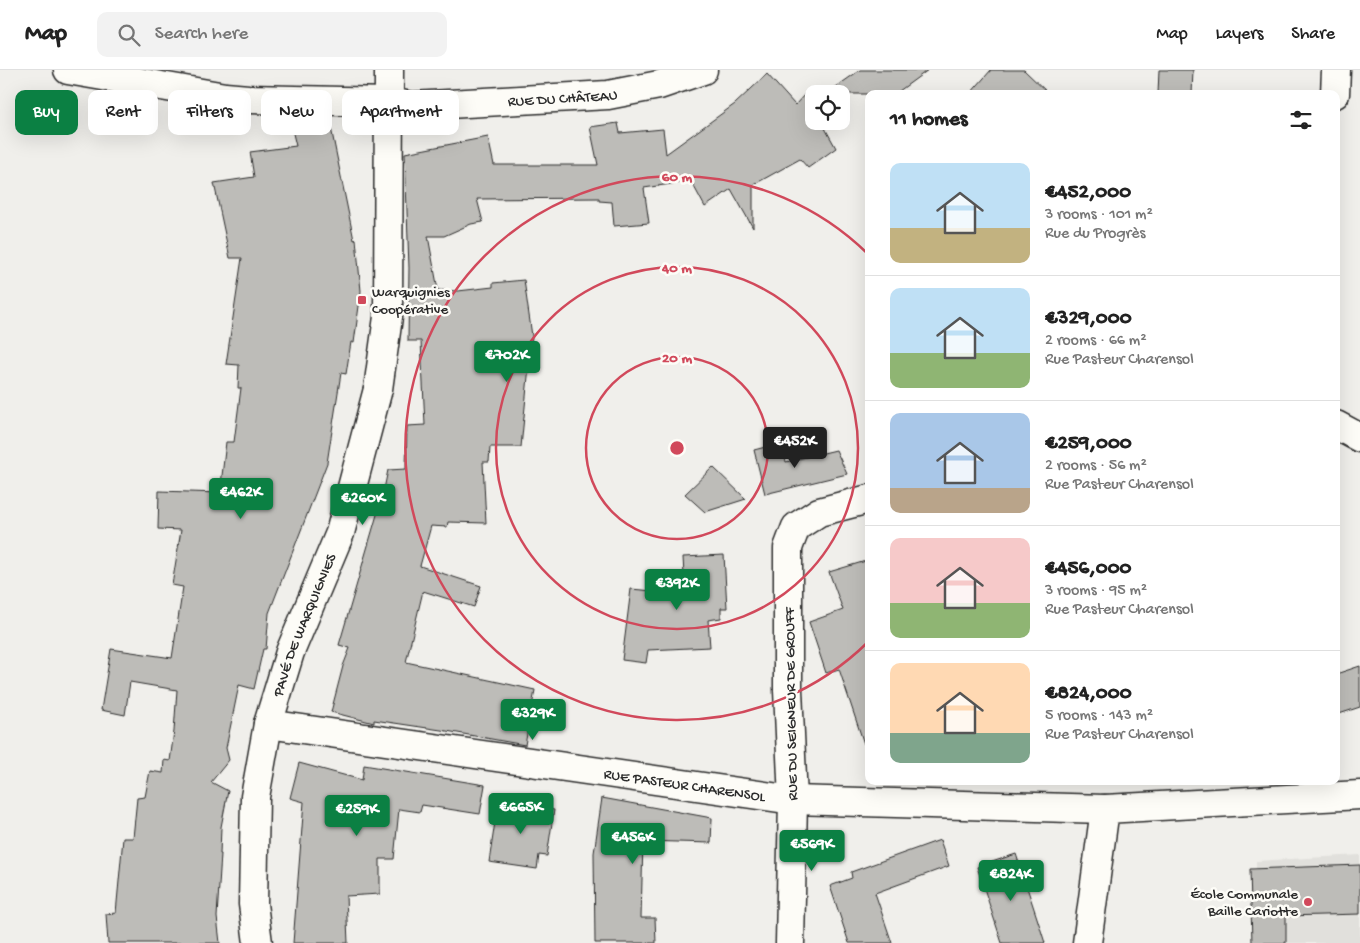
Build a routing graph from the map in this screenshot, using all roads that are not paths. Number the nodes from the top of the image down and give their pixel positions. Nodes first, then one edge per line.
1 (68, 70) edge
2 (389, 70) edge
3 (703, 70) edge
4 (1336, 70) edge
5 (389, 90) edge
6 (1335, 90) edge
7 (342, 101) edge
8 (459, 103) edge
9 (389, 135) edge
10 (1340, 427) edge
11 (1360, 438) edge
12 (865, 500) edge
13 (268, 724) junction
14 (1360, 795) edge
15 (792, 800) junction
16 (1105, 809) junction
17 (258, 943) edge
18 (790, 943) edge
19 (1088, 943) edge

1 - 7 street, RUE DU CHÂTEAU
2 - 5 street, PAVÉ DE WARQUIGNIES
3 - 8 street, RUE DU CHÂTEAU
4 - 6 street
9 - 13 street, PAVÉ DE WARQUIGNIES
10 - 11 street
12 - 15 street, RUE DU SEIGNEUR DE GROUFF
13 - 15 street, RUE PASTEUR CHARENSOL
13 - 17 street, PAVÉ DE WARQUIGNIES
14 - 16 street, RUE PASTEUR CHARENSOL
15 - 16 street, RUE PASTEUR CHARENSOL
15 - 18 street, RUE DU SEIGNEUR DE GROUFF
16 - 19 street

